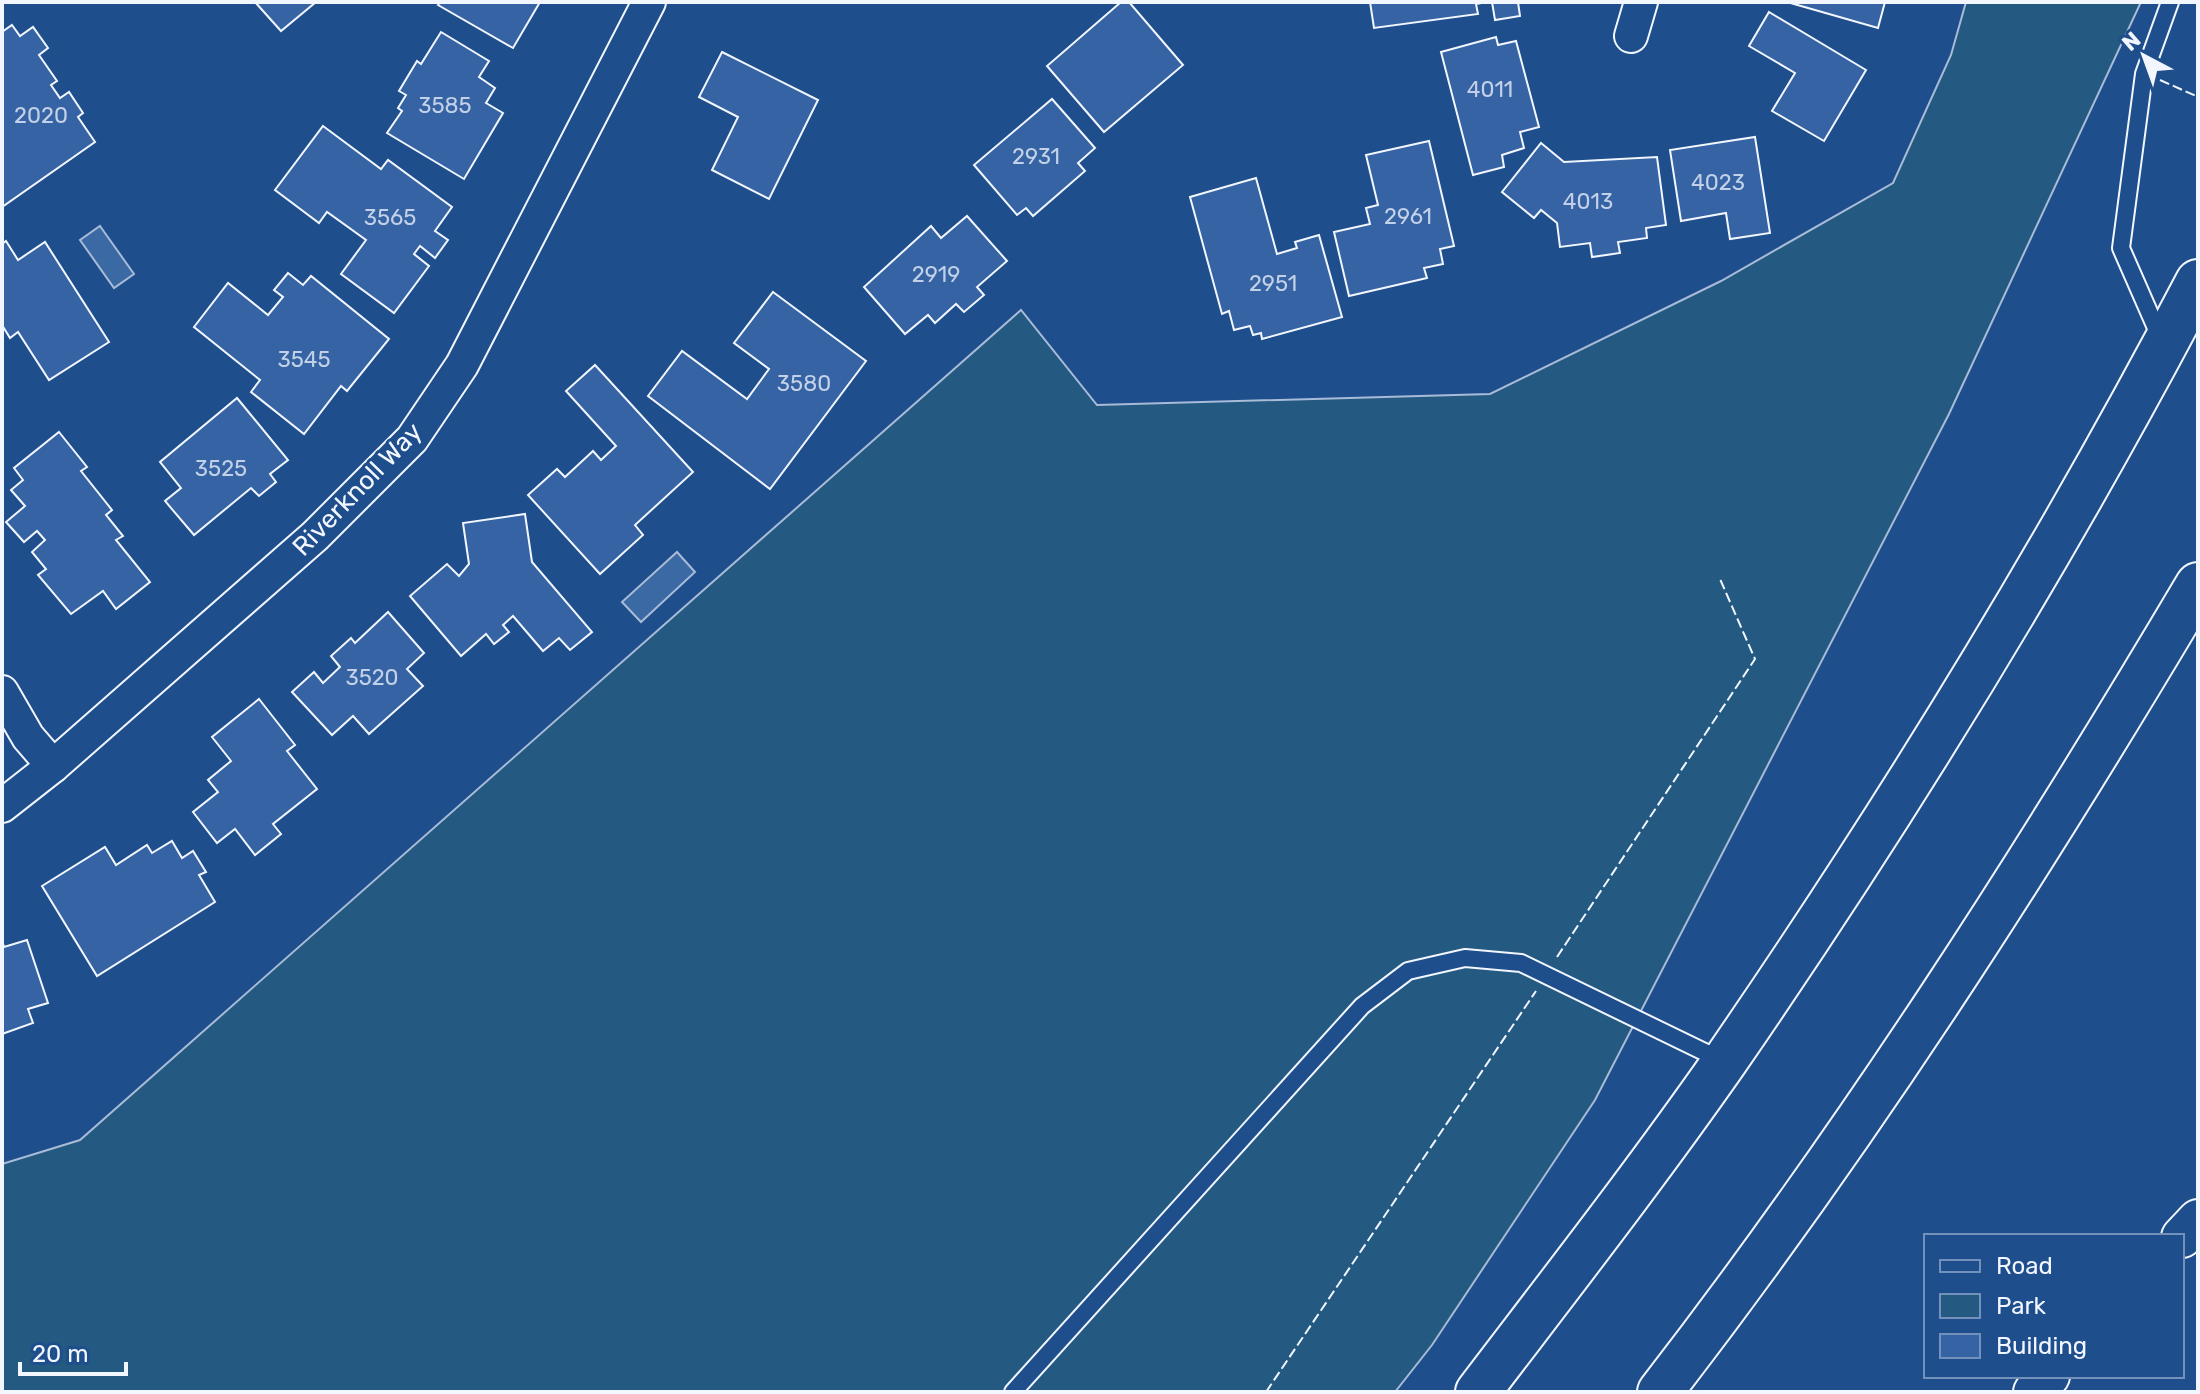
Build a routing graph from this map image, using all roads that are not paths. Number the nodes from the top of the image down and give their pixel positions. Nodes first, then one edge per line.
1 (649, 2) edge
2 (1641, 2) edge
3 (2170, 2) edge
4 (1631, 36) dead end
5 (2198, 282) edge
6 (2164, 346) junction
7 (2198, 585) edge
8 (2, 692) edge
9 (53, 766) junction
10 (2, 806) edge
11 (1724, 1062) junction
12 (2198, 1220) edge
13 (2184, 1235) edge
14 (1013, 1392) edge
15 (1478, 1392) edge
16 (1660, 1392) edge

1 - 9 street, Riverknoll Way
2 - 4 street
3 - 6 lane
5 - 6 highway
6 - 11 highway
7 - 16 highway
8 - 9 street
9 - 10 street, Riverknoll Way
11 - 14 lane
11 - 15 highway
12 - 13 street

